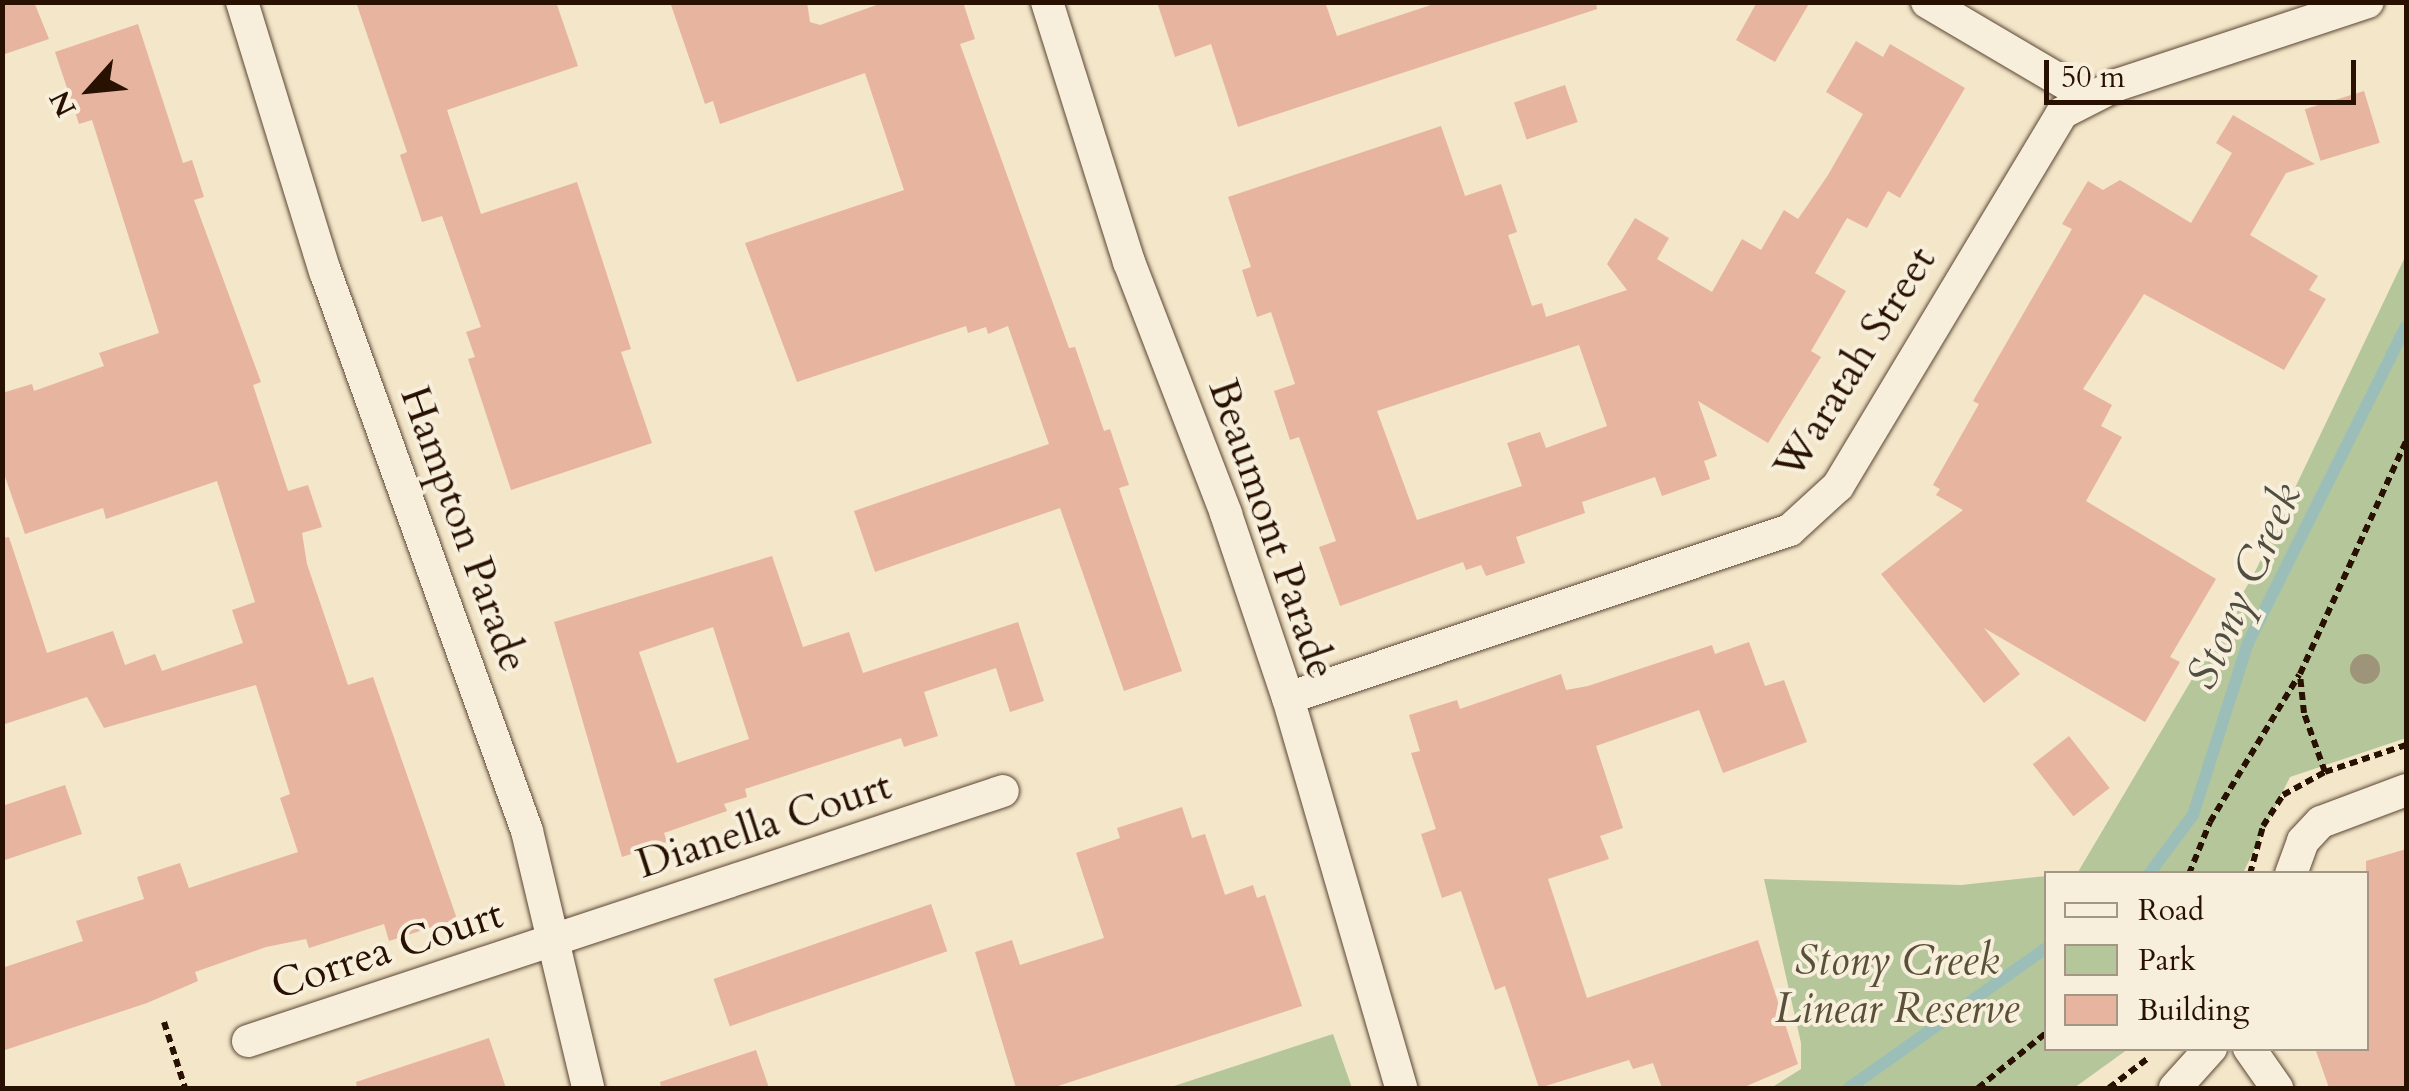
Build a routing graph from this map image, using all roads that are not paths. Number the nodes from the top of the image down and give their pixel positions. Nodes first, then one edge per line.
1 (242, 2) edge
2 (1047, 2) edge
3 (1927, 2) edge
4 (2368, 2) edge
5 (2088, 97) junction
6 (1288, 698) junction
7 (2406, 790) edge
8 (1003, 791) dead end
9 (2292, 871) edge
10 (553, 940) junction
11 (248, 1040) dead end
12 (2208, 1051) edge
13 (2251, 1051) edge
14 (588, 1088) edge
15 (1401, 1088) edge
16 (2176, 1088) edge
17 (2278, 1088) edge

1 - 10 street, Hampton Parade
2 - 6 street, Beaumont Parade
3 - 5 street
4 - 5 street, Waratah Street
5 - 6 street, Waratah Street
6 - 15 street, Beaumont Parade
7 - 9 street
8 - 10 street, Dianella Court
10 - 11 street, Correa Court
10 - 14 street, Hampton Parade
12 - 16 street
13 - 17 street

